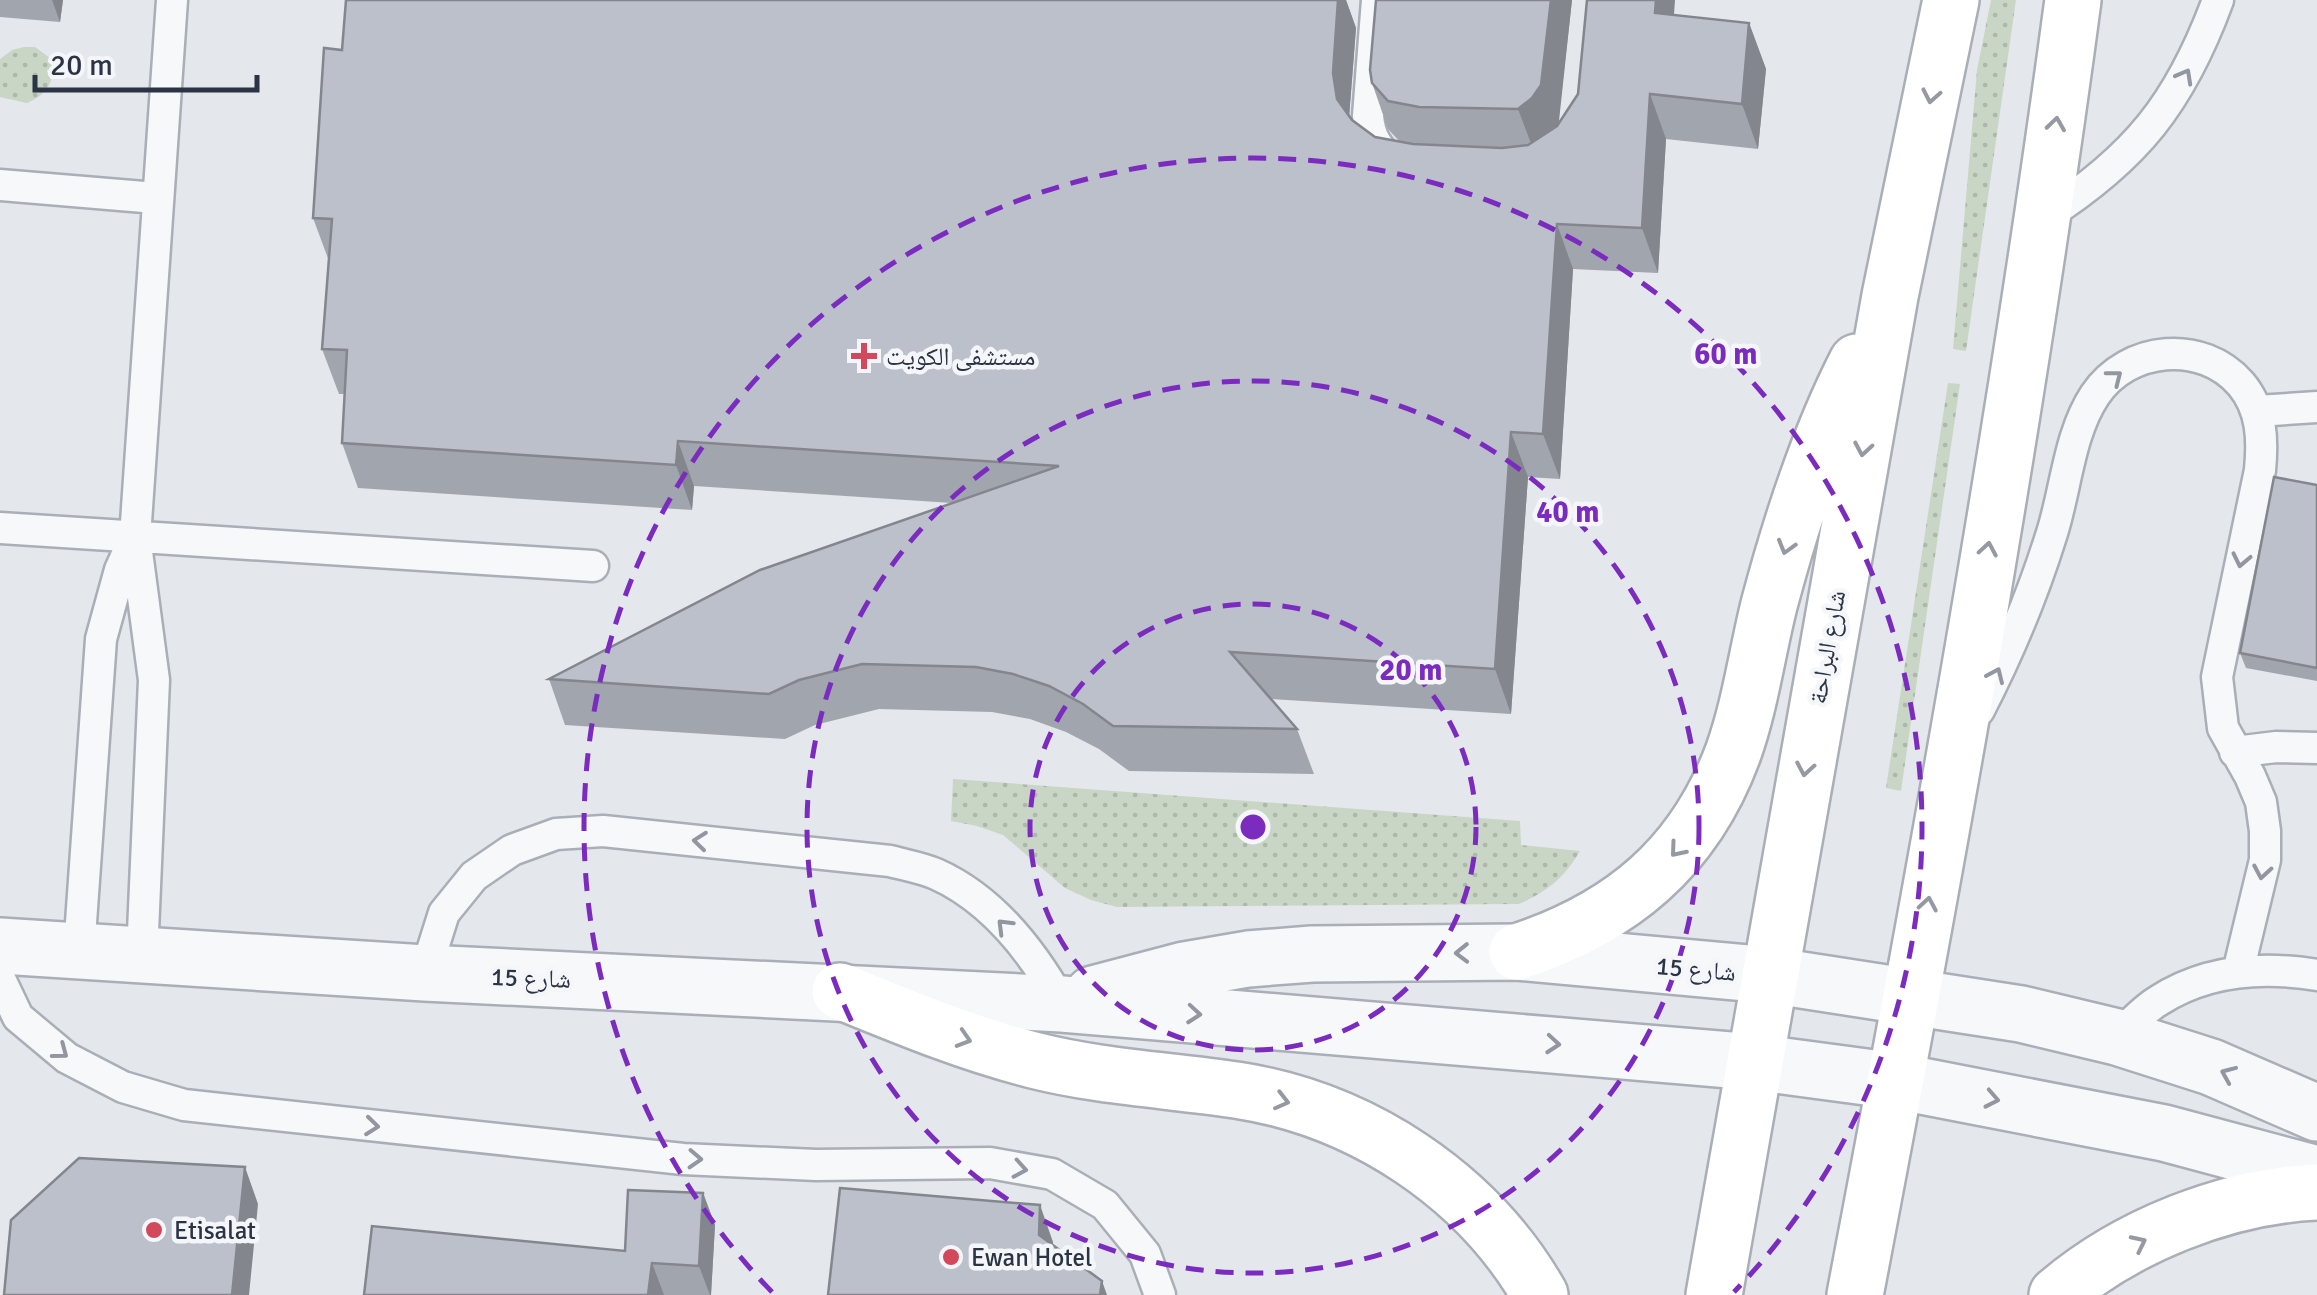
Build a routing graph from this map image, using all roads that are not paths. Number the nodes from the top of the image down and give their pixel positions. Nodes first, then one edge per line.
1 (172, 0) edge
2 (1377, 0) edge
3 (1950, 0) edge
4 (2073, 0) edge
5 (2218, 0) edge
6 (1414, 168) edge
7 (0, 185) edge
8 (156, 198) junction
9 (2044, 217) junction
10 (1890, 296) junction
11 (2317, 407) edge
12 (2257, 411) junction
13 (0, 528) edge
14 (135, 537) junction
15 (592, 566) dead end
16 (2317, 748) edge
17 (2234, 752) junction
18 (1953, 762) junction
19 (0, 946) edge
20 (79, 951) junction
21 (1518, 952) junction
22 (142, 955) junction
23 (2238, 972) junction
24 (425, 973) junction
25 (1769, 976) junction
26 (2317, 976) edge
27 (0, 979) edge
28 (840, 991) junction
29 (1911, 1000) junction
30 (1062, 1004) junction
31 (2116, 1037) junction
32 (1754, 1062) junction
33 (1896, 1081) junction
34 (2317, 1113) edge
35 (2317, 1174) edge
36 (2317, 1192) edge
37 (1160, 1295) edge
38 (1540, 1295) edge
39 (1714, 1295) edge
40 (1855, 1295) edge
41 (2057, 1295) edge

1 - 8 lane
2 - 6 lane
3 -> 10 street, شارع البراحة
9 -> 4 street
9 -> 5 lane
7 - 8 lane
8 - 14 lane
18 -> 9 street
10 -> 21 street
10 -> 25 street, شارع البراحة
11 - 12 lane
12 -> 17 lane
18 -> 12 lane
13 - 14 lane
14 - 15 lane
14 - 20 lane
14 - 22 lane
16 - 17 lane
17 -> 23 lane
29 -> 18 street
19 - 20 street, شارع 15
20 - 22 street, شارع 15
21 - 25 street, شارع 15
21 -> 30 street, شارع 15
22 - 24 street, شارع 15
23 - 26 lane
23 - 31 lane
24 - 28 street, شارع 15
30 -> 24 lane
25 - 29 street, شارع 15
25 - 32 street, شارع البراحة
27 -> 37 lane
28 - 30 street, شارع 15
28 -> 38 street
29 - 31 street, شارع 15
29 - 33 street
30 -> 32 street, شارع 15
34 -> 31 street, شارع 15
32 - 33 street, شارع 15
32 - 39 street, شارع البراحة
33 -> 35 street, شارع 15
33 - 40 street
41 -> 36 street

